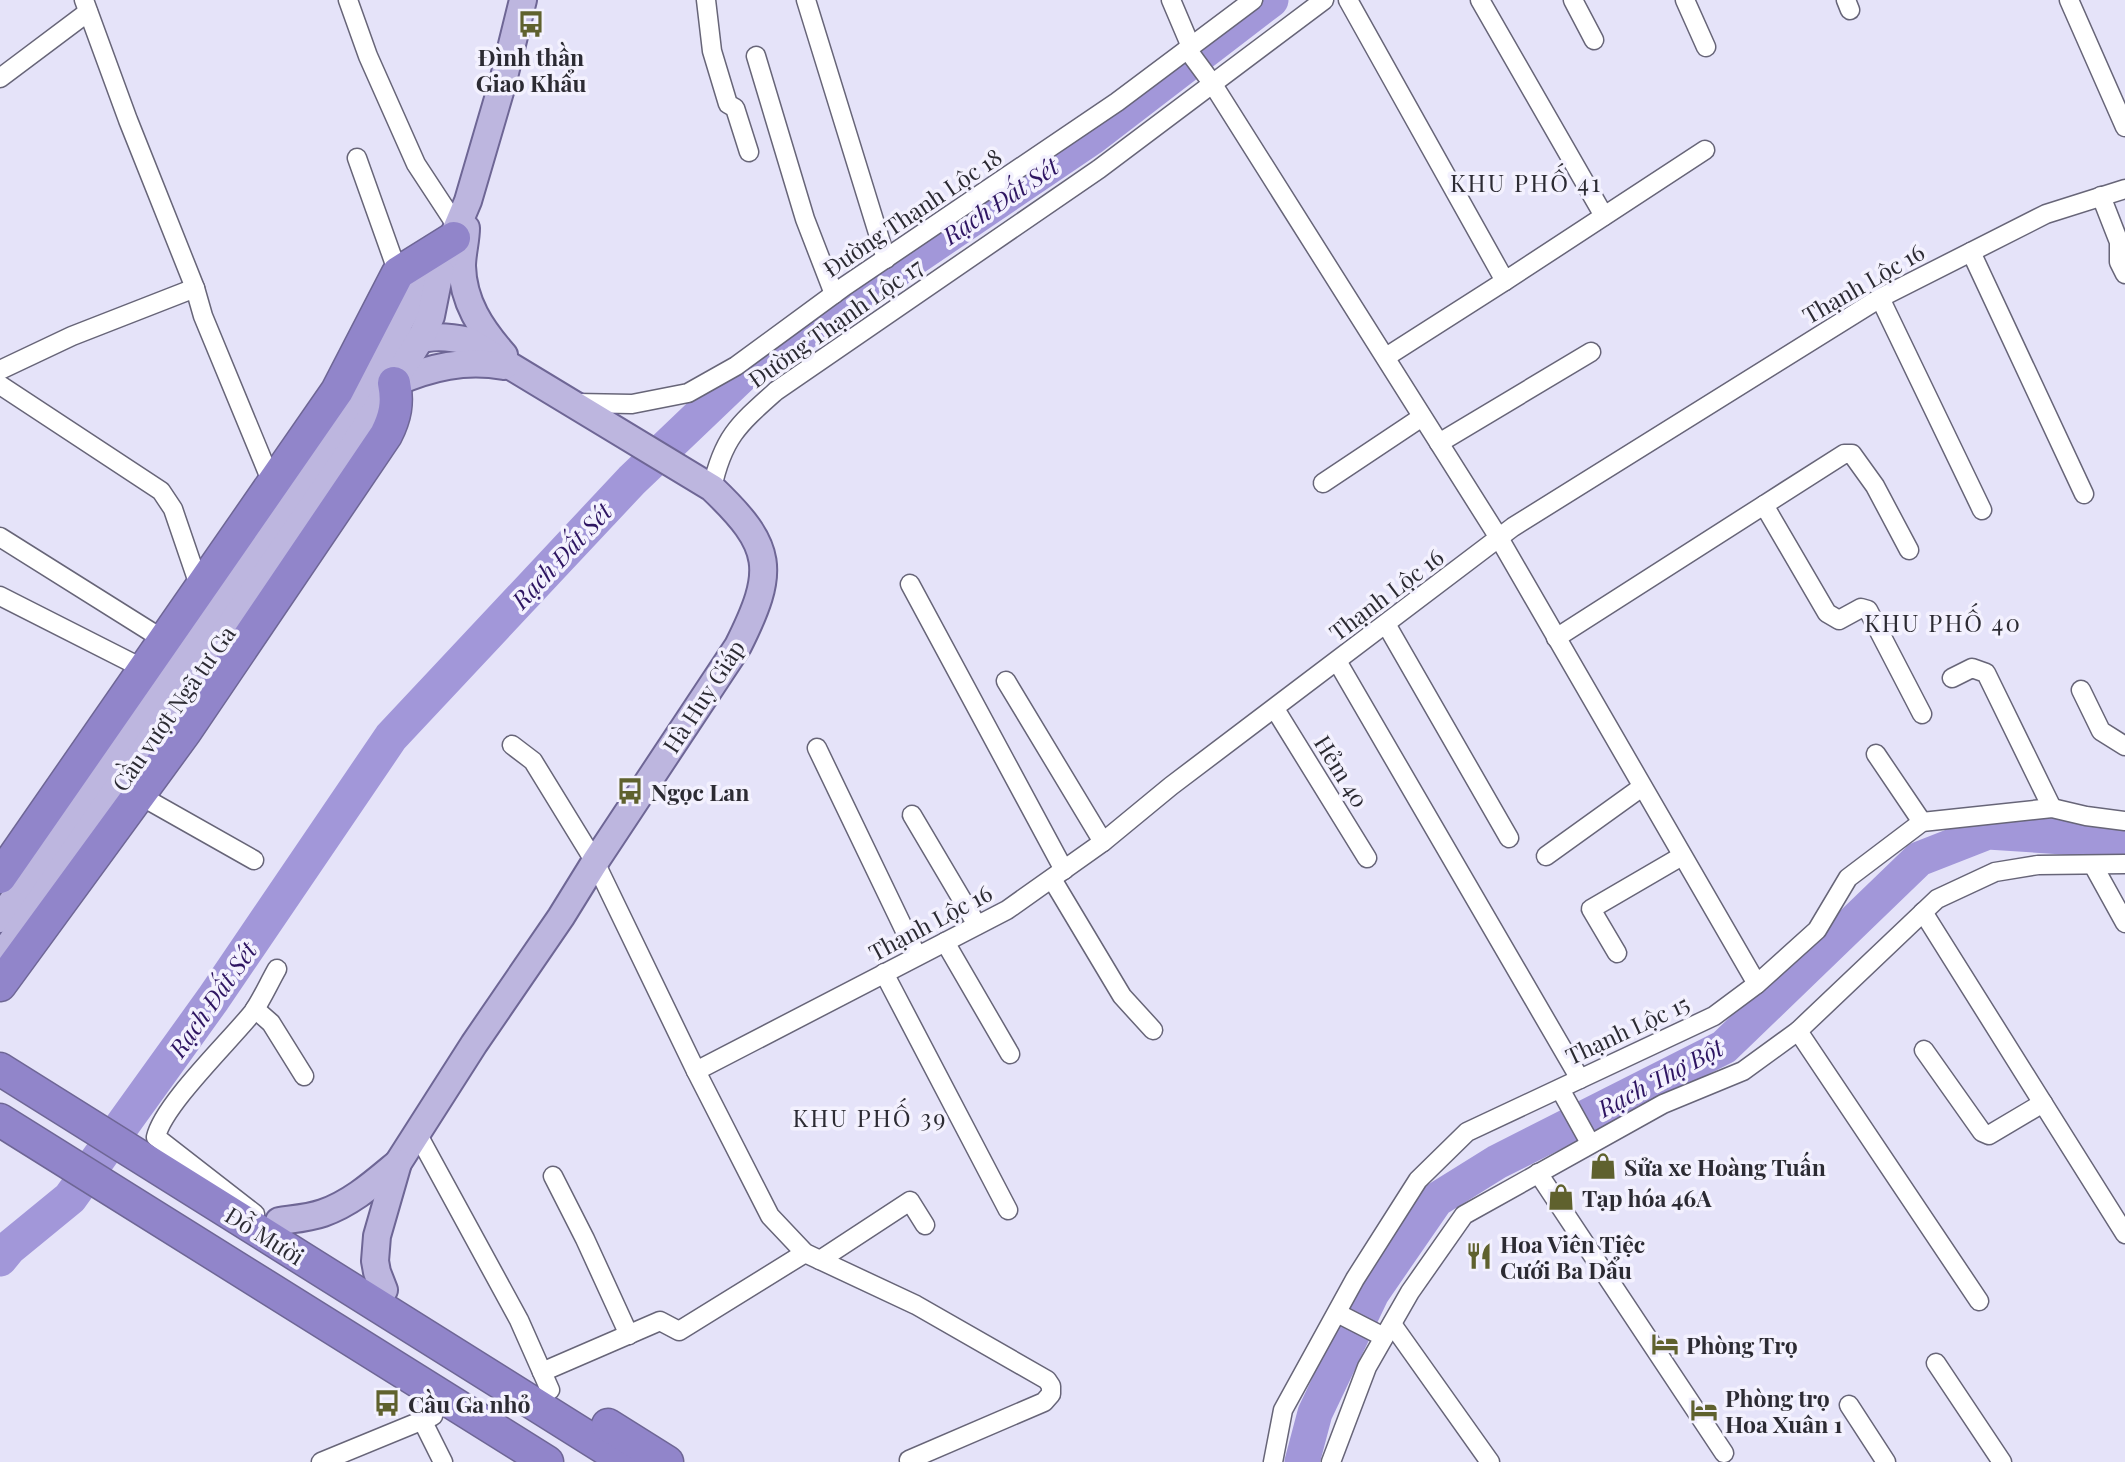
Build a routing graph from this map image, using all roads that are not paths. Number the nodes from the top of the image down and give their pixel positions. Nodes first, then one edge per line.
1 (348, 0) edge
2 (523, 0) edge
3 (706, 0) edge
4 (806, 0) edge
5 (1171, 0) edge
6 (1253, 0) edge
7 (1324, 0) edge
8 (1348, 0) edge
9 (1480, 0) edge
10 (1573, 0) edge
11 (1685, 0) edge
12 (2069, 0) edge
13 (86, 6) edge
14 (1594, 40) dead end
15 (1706, 47) dead end
16 (1189, 49) junction
17 (756, 56) dead end
18 (0, 78) edge
19 (1210, 80) junction
20 (2125, 127) edge
21 (1705, 150) dead end
22 (749, 152) dead end
23 (357, 158) dead end
24 (2125, 189) edge
25 (2101, 197) junction
26 (468, 201) junction
27 (1604, 216) junction
28 (451, 244) junction
29 (1971, 252) junction
30 (886, 259) junction
31 (398, 273) junction
32 (2125, 274) edge
33 (1505, 281) junction
34 (195, 288) junction
35 (834, 294) junction
36 (1880, 299) junction
37 (421, 338) junction
38 (1591, 352) dead end
39 (1386, 357) junction
40 (514, 367) junction
41 (388, 369) junction
42 (0, 370) edge
43 (0, 385) edge
44 (574, 403) junction
45 (1422, 417) junction
46 (1439, 443) junction
47 (336, 451) junction
48 (272, 482) junction
49 (1323, 483) dead end
50 (712, 488) junction
51 (2084, 494) dead end
52 (1764, 505) junction
53 (1982, 510) dead end
54 (0, 537) edge
55 (1499, 538) junction
56 (1909, 550) dead end
57 (910, 584) dead end
58 (200, 588) junction
59 (0, 596) edge
60 (1386, 624) junction
61 (1556, 638) junction
62 (164, 640) junction
63 (1337, 661) junction
64 (144, 669) junction
65 (1952, 678) dead end
66 (1006, 681) dead end
67 (2081, 690) dead end
68 (1275, 709) junction
69 (1922, 714) dead end
70 (512, 745) dead end
71 (2125, 746) edge
72 (817, 748) dead end
73 (1876, 754) dead end
74 (1642, 787) junction
75 (139, 795) junction
76 (2052, 808) junction
77 (912, 815) dead end
78 (2125, 821) edge
79 (1922, 822) junction
80 (1509, 838) dead end
81 (1103, 842) junction
82 (1546, 856) dead end
83 (1682, 856) junction
84 (1367, 858) dead end
85 (254, 860) dead end
86 (595, 862) junction
87 (2125, 864) edge
88 (2093, 865) junction
89 (1058, 875) junction
90 (0, 877) edge
91 (1923, 912) junction
92 (0, 919) edge
93 (2125, 923) edge
94 (977, 925) junction
95 (945, 942) junction
96 (1617, 953) dead end
97 (917, 956) junction
98 (0, 958) edge
99 (277, 969) dead end
100 (884, 973) junction
101 (1757, 984) junction
102 (0, 985) edge
103 (255, 1009) junction
104 (1153, 1030) dead end
105 (1798, 1031) junction
106 (1924, 1050) dead end
107 (1010, 1054) dead end
108 (0, 1069) edge
109 (696, 1071) junction
110 (304, 1076) dead end
111 (1580, 1079) junction
112 (1560, 1088) junction
113 (2043, 1103) junction
114 (0, 1120) edge
115 (417, 1133) junction
116 (29, 1139) junction
117 (1590, 1143) junction
118 (398, 1163) junction
119 (1538, 1173) junction
120 (553, 1176) dead end
121 (209, 1201) junction
122 (1008, 1210) dead end
123 (267, 1218) junction
124 (925, 1226) dead end
125 (2125, 1234) edge
126 (812, 1256) junction
127 (384, 1290) junction
128 (1979, 1301) dead end
129 (1337, 1312) junction
130 (1388, 1331) junction
131 (424, 1335) junction
132 (629, 1335) junction
133 (475, 1346) junction
134 (1936, 1363) dead end
135 (546, 1381) junction
136 (1849, 1405) dead end
137 (427, 1418) junction
138 (1724, 1453) dead end
139 (909, 1461) edge
140 (321, 1462) edge
141 (443, 1462) edge
142 (509, 1462) edge
143 (547, 1462) edge
144 (627, 1462) edge
145 (667, 1462) edge
146 (1273, 1462) edge
147 (1331, 1462) edge
148 (1490, 1462) edge
149 (1886, 1462) edge
150 (2002, 1462) edge

1 - 28 street
2 - 26 main road, Hà Huy Giáp
3 - 22 street
4 - 30 street
5 - 16 street
6 - 16 street, Đường Thạnh Lộc 18
7 - 19 street, Đường Thạnh Lộc 17
8 - 33 street
9 - 27 street
10 - 14 street
11 - 15 street
12 - 20 street
13 - 18 street
13 - 34 street
16 - 19 street
16 - 30 street, Đường Thạnh Lộc 18
17 - 35 street
19 - 39 street
19 - 50 street, Đường Thạnh Lộc 17
21 - 27 street
23 - 31 street
24 - 25 street, Thạnh Lộc 16
25 - 29 street, Thạnh Lộc 16
25 - 32 street
26 - 28 main road, Hà Huy Giáp
26 - 40 main road, Hà Huy Giáp
27 - 33 street
28 - 31 highway
28 - 37 main road, Hà Huy Giáp
28 - 41 main road, Hà Huy Giáp
29 - 36 street, Thạnh Lộc 16
29 - 51 street
30 - 35 street, Đường Thạnh Lộc 18
31 - 48 highway
33 - 39 street
34 - 42 street
34 - 48 street
35 - 44 street, Đường Thạnh Lộc 18
36 - 53 street
36 - 55 street, Thạnh Lộc 16
37 - 40 main road, Hà Huy Giáp
37 - 41 main road, Hà Huy Giáp
38 - 46 street
39 - 45 street
40 - 41 main road
40 - 44 main road, Hà Huy Giáp
41 - 47 main road, Hà Huy Giáp
41 - 75 highway
43 - 58 street
44 - 50 main road, Hà Huy Giáp
45 - 46 street
45 - 49 street
46 - 55 street
47 - 92 main road, Cầu vượt Ngã tư Ga
47 - 98 main road, Cầu vượt Ngã tư Ga
48 - 58 highway
50 - 86 main road, Hà Huy Giáp
52 - 56 street
52 - 61 street
52 - 69 street
54 - 62 street
55 - 60 street, Thạnh Lộc 16
55 - 61 street
57 - 89 street
58 - 62 highway
59 - 64 street
60 - 63 street, Thạnh Lộc 16
60 - 80 street
61 - 74 street
62 - 64 highway
63 - 68 street, Thạnh Lộc 16
63 - 111 street
64 - 90 highway
65 - 76 street
66 - 81 street
67 - 71 street
68 - 81 street, Thạnh Lộc 16
68 - 84 street, Hẻm 40
70 - 86 street
72 - 97 street
73 - 79 street
74 - 82 street
74 - 83 street
75 - 85 street
75 - 102 highway
76 - 78 street
76 - 79 street
77 - 94 street
79 - 101 street, Thạnh Lộc 15
81 - 89 street, Thạnh Lộc 16
83 - 96 street
83 - 101 street
86 - 109 street
86 - 115 main road, Hà Huy Giáp
87 - 88 street
88 - 91 street
88 - 93 street
89 - 94 street, Thạnh Lộc 16
89 - 104 street
91 - 105 street
91 - 113 street
94 - 95 street, Thạnh Lộc 16
95 - 97 street, Thạnh Lộc 16
95 - 107 street
97 - 100 street, Thạnh Lộc 16
99 - 103 street
100 - 109 street, Thạnh Lộc 16
100 - 122 street
101 - 111 street, Thạnh Lộc 15
103 - 110 street
103 - 123 street
105 - 117 street
105 - 128 street
106 - 113 street
108 - 121 highway
109 - 126 street
111 - 112 street, Thạnh Lộc 15
112 - 117 street
112 - 129 street, Thạnh Lộc 15
113 - 125 street
114 - 116 highway, Đỗ Mười
115 - 118 main road, Hà Huy Giáp
115 - 135 street
116 - 137 highway, Đỗ Mười
116 - 143 highway, Đỗ Mười
117 - 119 street
118 - 123 main road, Hà Huy Giáp
118 - 127 main road, Hà Huy Giáp
119 - 130 street
119 - 138 street
120 - 132 street
121 - 123 highway, Đỗ Mười
121 - 131 highway, Đỗ Mười
123 - 127 highway, Đỗ Mười
124 - 126 street
126 - 132 street
126 - 139 street
127 - 133 highway, Đỗ Mười
129 - 130 street
129 - 146 street, Thạnh Lộc 15
130 - 147 street
130 - 148 street
131 - 133 highway
131 - 144 highway, Đỗ Mười
132 - 135 street
133 - 135 highway, Đỗ Mười
134 - 150 street
135 - 145 highway, Đỗ Mười
136 - 149 street
137 - 140 street
137 - 141 street
137 - 142 highway

